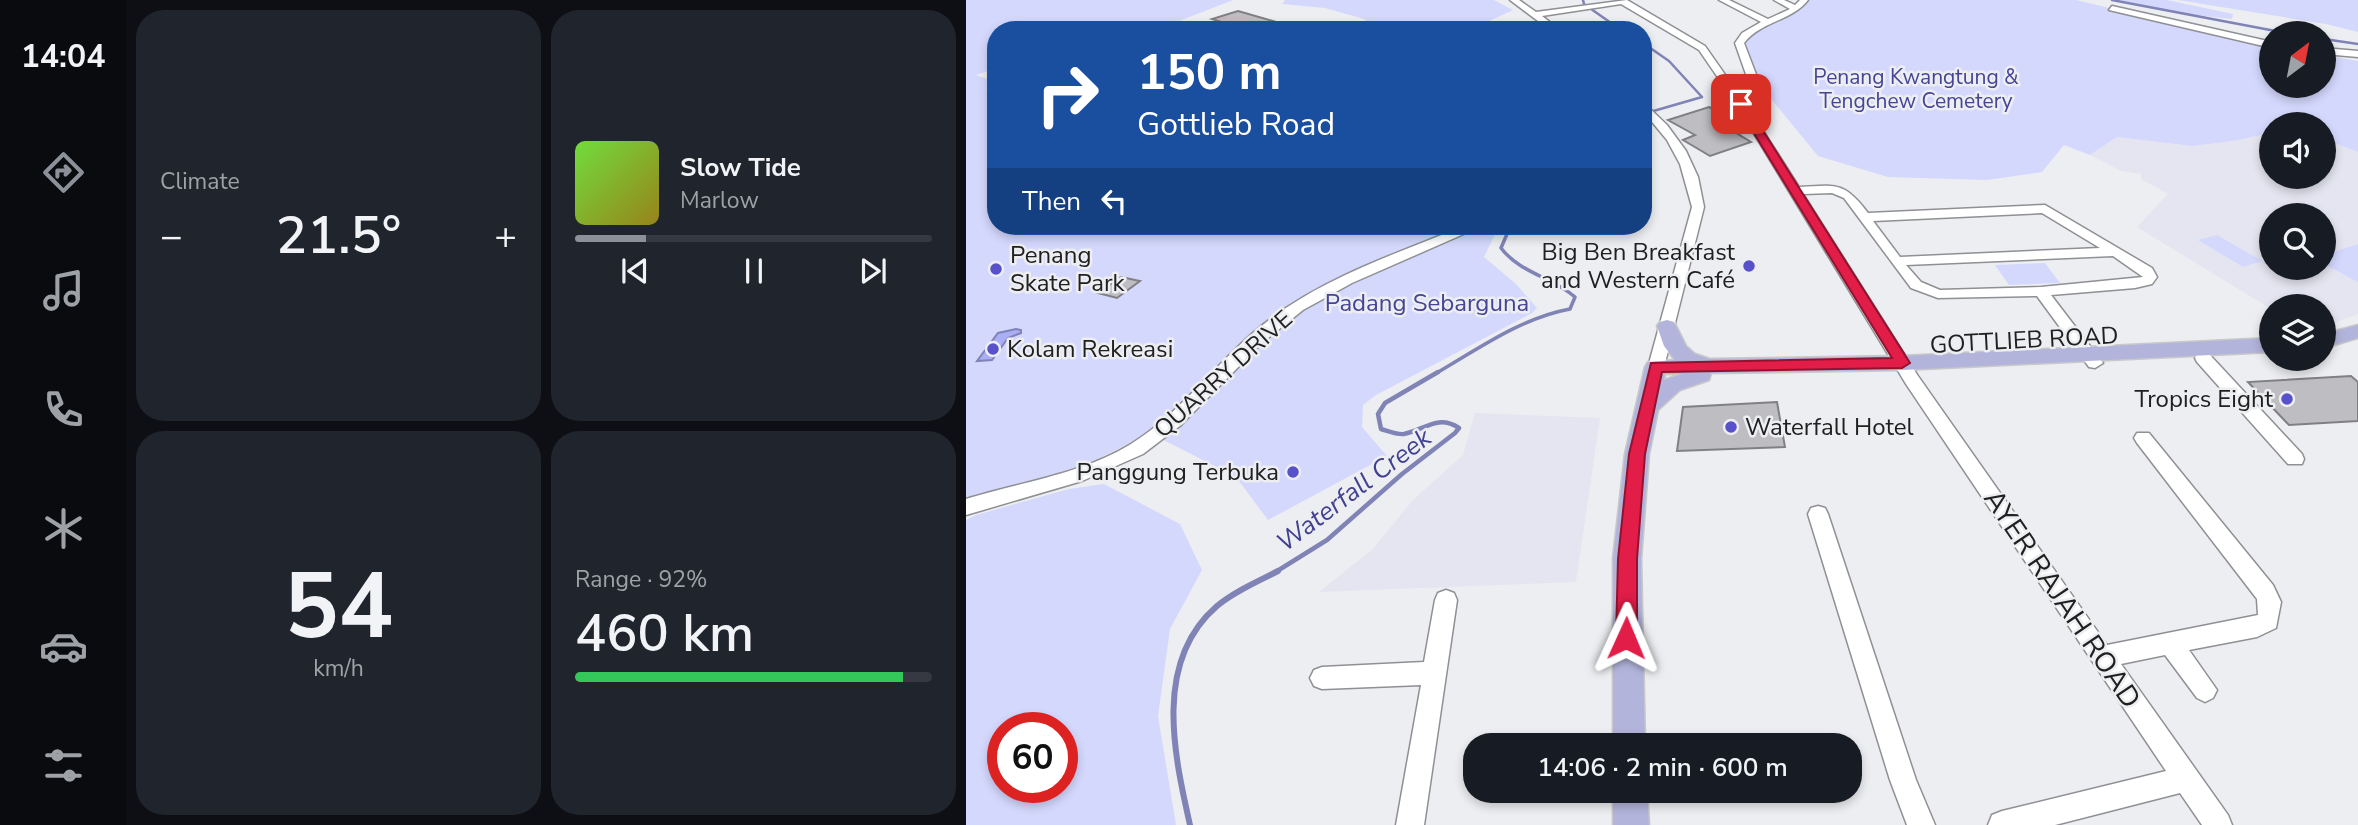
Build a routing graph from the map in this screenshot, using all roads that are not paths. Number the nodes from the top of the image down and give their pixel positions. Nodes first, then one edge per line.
1 (1514, 0) edge
2 (1622, 0) edge
3 (1723, 0) edge
4 (1778, 0) edge
5 (1804, 0) edge
6 (2112, 8) dead end
7 (1797, 9) junction
8 (1541, 14) junction
9 (1548, 21) edge
10 (1552, 21) edge
11 (1766, 21) junction
12 (2259, 42) edge
13 (2336, 52) edge
14 (2358, 54) edge
15 (1741, 104) junction
16 (1652, 109) edge
17 (1794, 191) junction
18 (1865, 217) junction
19 (1453, 235) edge
20 (2116, 252) junction
21 (1897, 261) junction
22 (2041, 291) junction
23 (1667, 326) junction
24 (2358, 331) edge
25 (2336, 337) edge
26 (2358, 344) edge
27 (2259, 346) edge
28 (2336, 349) edge
29 (2259, 356) edge
30 (2091, 358) junction
31 (2203, 358) junction
32 (1905, 367) junction
33 (1710, 371) junction
34 (1655, 372) junction
35 (1647, 407) junction
36 (2143, 439) dead end
37 (2295, 459) dead end
38 (967, 505) edge
39 (1818, 514) dead end
40 (1446, 600) dead end
41 (2170, 643) junction
42 (2101, 657) junction
43 (1434, 673) junction
44 (1322, 678) dead end
45 (2205, 690) dead end
46 (1629, 733) edge
47 (2185, 779) junction
48 (1630, 803) edge
49 (1410, 825) edge
50 (1631, 825) edge
51 (1921, 825) edge
52 (2002, 825) edge
53 (2218, 825) edge

1 - 8 street
2 - 8 street
2 - 15 street, AYER RAJAH ROAD
3 - 11 street
4 - 7 street
5 - 7 street
6 - 12 street
7 - 11 street
8 - 9 street
8 - 10 street
11 - 15 street
13 - 14 street
15 - 17 street, AYER RAJAH ROAD
16 - 23 street
17 - 18 street
17 - 32 street, AYER RAJAH ROAD
18 - 20 street
18 - 21 street
19 - 38 street, QUARRY DRIVE
20 - 21 street
20 - 22 street
21 - 22 street
22 - 30 street
23 - 33 main road
23 - 34 street
24 - 25 main road
26 - 28 main road
27 - 30 main road, GOTTLIEB ROAD
29 - 31 main road, GOTTLIEB ROAD
30 - 31 main road, GOTTLIEB ROAD
30 - 32 main road, GOTTLIEB ROAD
31 - 37 street
32 - 33 main road, GOTTLIEB ROAD
32 - 42 street, AYER RAJAH ROAD
33 - 34 main road, GOTTLIEB ROAD
33 - 35 main road
34 - 35 main road
35 - 46 main road
36 - 41 street
39 - 51 street
40 - 43 street
41 - 42 street
41 - 45 street
42 - 47 street, AYER RAJAH ROAD
43 - 44 street
43 - 49 street
47 - 52 street
47 - 53 street, AYER RAJAH ROAD
48 - 50 main road

